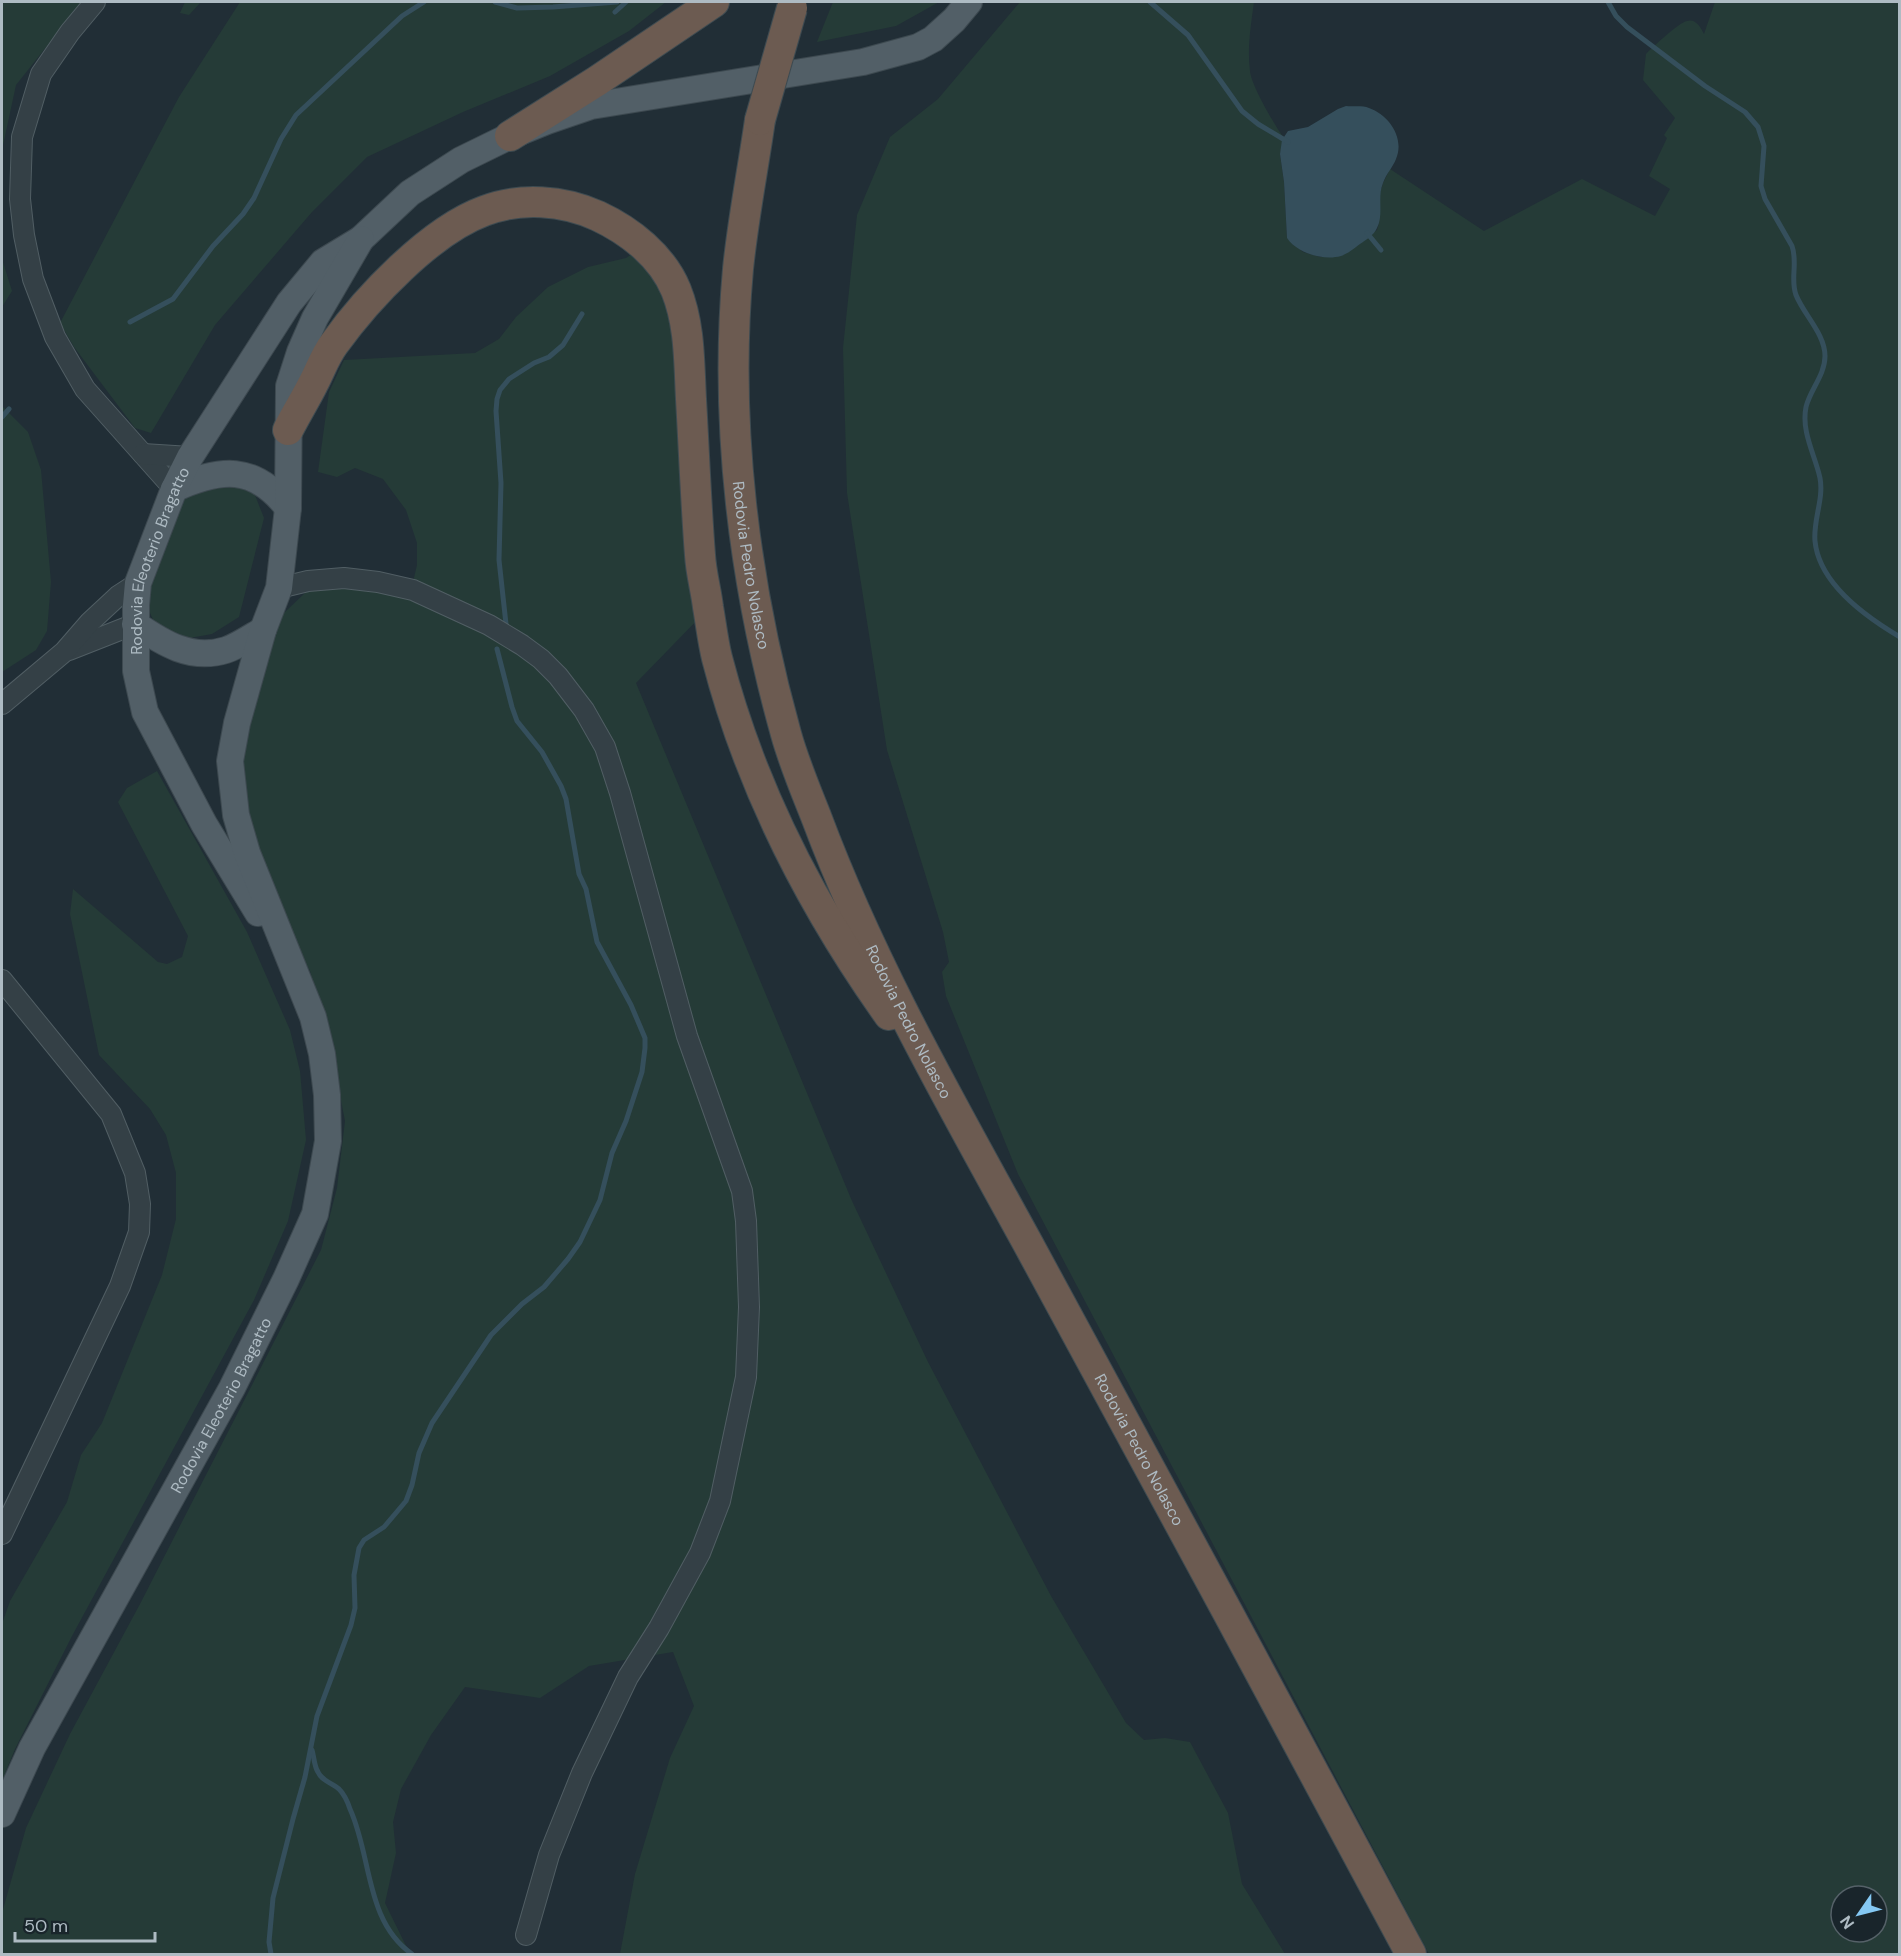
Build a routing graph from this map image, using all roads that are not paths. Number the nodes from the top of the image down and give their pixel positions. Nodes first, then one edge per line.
1 (94, 2) edge
2 (714, 2) edge
3 (969, 2) edge
4 (794, 5) edge
5 (510, 136) junction
6 (362, 239) junction
7 (288, 430) junction
8 (143, 454) junction
9 (190, 457) junction
10 (174, 489) junction
11 (288, 508) junction
12 (138, 583) junction
13 (279, 588) junction
14 (135, 624) junction
15 (262, 630) junction
16 (64, 652) junction
17 (2, 704) edge
18 (294, 969) junction
19 (2, 980) edge
20 (929, 1063) junction
21 (2, 1534) edge
22 (2, 1814) edge
23 (526, 1935) dead end
24 (1411, 1954) edge

1 - 8 street
2 - 5 highway
3 - 5 main road
4 - 20 highway, Rodovia Pedro Nolasco, bridge
5 - 6 main road
6 - 7 main road, Rodovia Eleoterio Bragatto
6 - 9 main road, Rodovia Eleoterio Bragatto
7 - 11 main road, Rodovia Eleoterio Bragatto
7 - 20 highway
8 - 9 street
8 - 10 street
9 - 10 main road, Rodovia Eleoterio Bragatto
10 - 11 main road
10 - 12 main road, Rodovia Eleoterio Bragatto
11 - 13 main road, Rodovia Eleoterio Bragatto
12 - 14 main road, Rodovia Eleoterio Bragatto
12 - 16 street
13 - 15 main road, Rodovia Eleoterio Bragatto
13 - 23 street
14 - 15 main road
14 - 16 street
14 - 18 main road, Rodovia Eleoterio Bragatto
15 - 18 main road, Rodovia Eleoterio Bragatto
16 - 17 street
18 - 22 main road, Rodovia Eleoterio Bragatto
19 - 21 street
20 - 24 highway, Rodovia Pedro Nolasco

